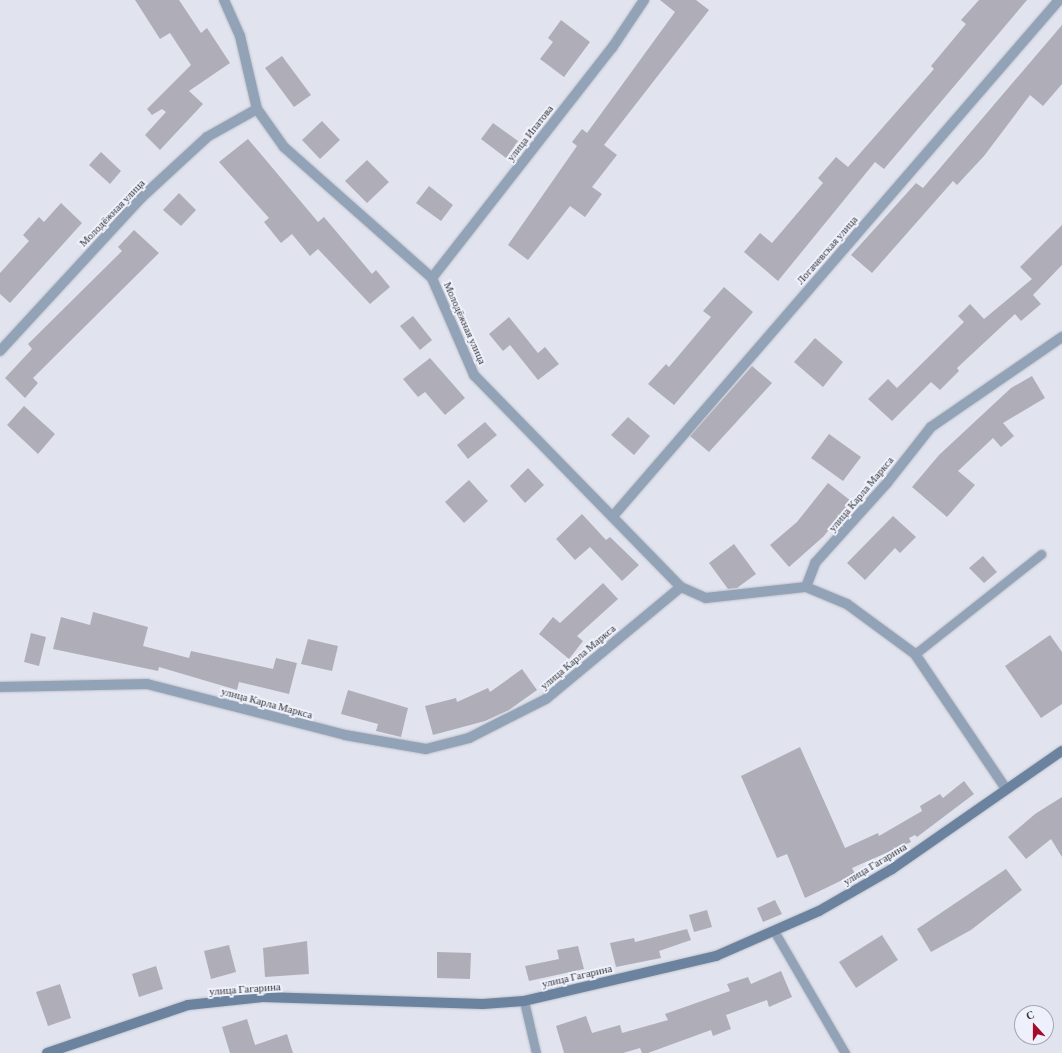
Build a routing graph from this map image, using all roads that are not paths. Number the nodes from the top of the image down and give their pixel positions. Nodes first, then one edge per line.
1 (224, 0) edge
2 (644, 0) edge
3 (1059, 0) edge
4 (256, 109) junction
5 (432, 278) junction
6 (1062, 337) edge
7 (0, 351) edge
8 (614, 515) junction
9 (1041, 554) dead end
10 (681, 587) junction
11 (806, 587) junction
12 (915, 654) junction
13 (0, 687) edge
14 (1062, 751) edge
15 (1006, 789) junction
16 (774, 931) junction
17 (524, 1000) junction
18 (47, 1053) edge
19 (536, 1053) edge
20 (845, 1053) edge

1 - 4 street, Молодёжная улица
2 - 5 street, улица Ипатова
3 - 8 street, Логачевская улица
4 - 5 street, Молодёжная улица
4 - 7 street, Молодёжная улица
5 - 8 street, Молодёжная улица
6 - 11 street, улица Карла Маркса
8 - 10 street, Молодёжная улица
9 - 12 lane
10 - 11 street
10 - 13 street, улица Карла Маркса
11 - 12 street
12 - 15 street
14 - 15 main road, улица Гагарина
15 - 16 main road, улица Гагарина
16 - 17 main road, улица Гагарина
16 - 20 lane
17 - 18 main road, улица Гагарина
17 - 19 lane

